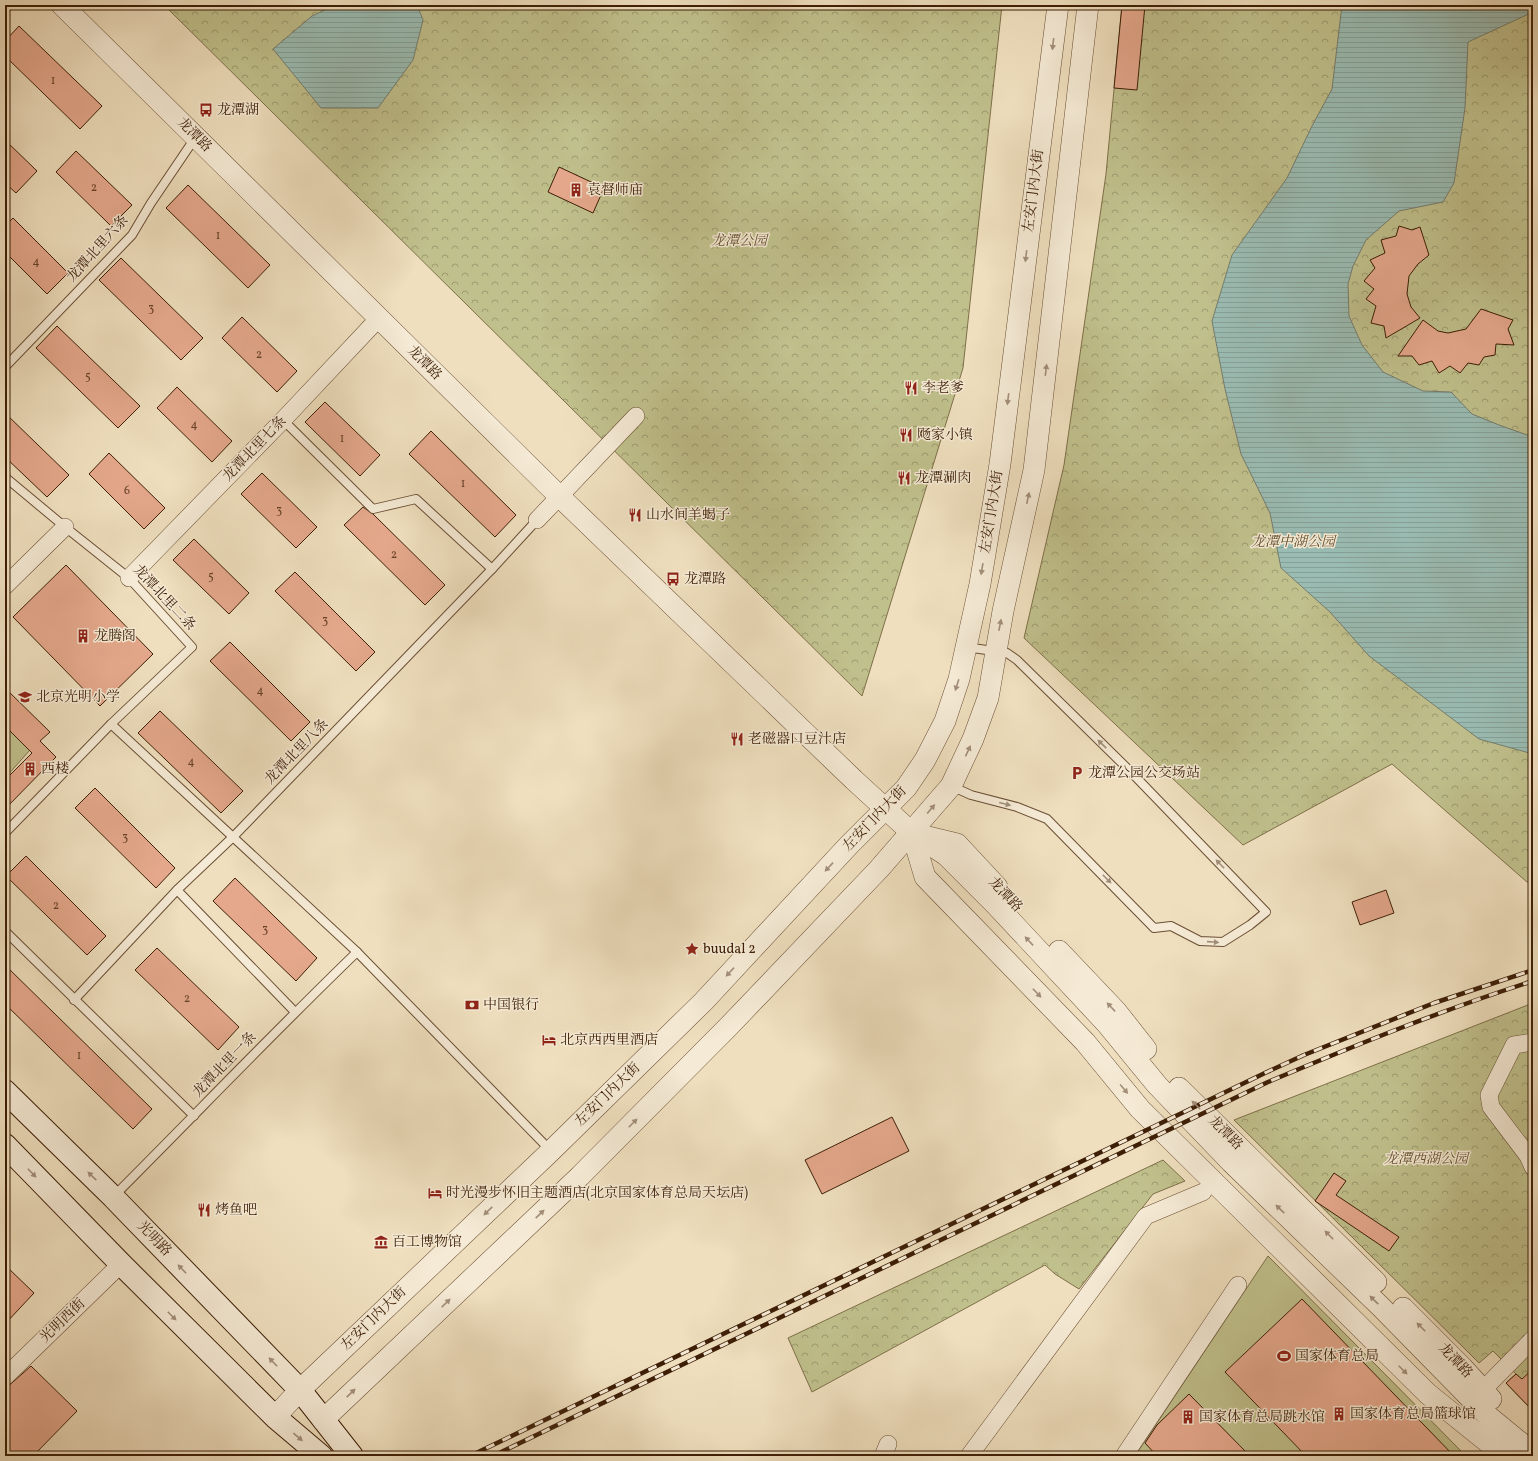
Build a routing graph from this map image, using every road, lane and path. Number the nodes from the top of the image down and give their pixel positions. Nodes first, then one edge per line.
1 (9, 5) edge
2 (62, 5) edge
3 (1058, 5) edge
4 (1088, 5) edge
5 (5, 9) edge
6 (196, 137) junction
7 (379, 318) junction
8 (5, 367) edge
9 (636, 416) dead end
10 (283, 420) junction
11 (5, 477) edge
12 (559, 496) junction
13 (537, 520) joint
14 (65, 528) junction
15 (492, 569) junction
16 (129, 578) junction
17 (5, 586) edge
18 (965, 647) junction
19 (995, 651) junction
20 (111, 724) junction
21 (951, 786) junction
22 (885, 809) junction
23 (5, 833) edge
24 (912, 833) junction
25 (233, 837) junction
26 (177, 890) junction
27 (5, 930) edge
28 (356, 952) junction
29 (74, 1000) junction
30 (295, 1012) junction
31 (1533, 1042) edge
32 (5, 1091) edge
33 (194, 1116) junction
34 (5, 1145) edge
35 (551, 1151) junction
36 (1533, 1167) edge
37 (1203, 1192) dead end
38 (113, 1197) junction
39 (121, 1264) junction
40 (1238, 1285) dead end
41 (1533, 1339) edge
42 (5, 1377) edge
43 (300, 1390) junction
44 (1478, 1395) junction
45 (275, 1417) junction
46 (323, 1420) junction
47 (1533, 1448) edge
48 (1533, 1453) edge
49 (321, 1456) edge
50 (352, 1456) edge
51 (969, 1456) edge
52 (1124, 1456) edge
53 (1505, 1456) edge
54 (1510, 1456) edge

1 - 5 lane
2 - 6 street, 龙潭路
3 -> 18 street, 左安门内大街
19 -> 4 street
6 - 7 street, 龙潭路
6 - 8 lane, 龙潭北里六条
7 - 10 street, 龙潭北里七条
7 - 12 street, 龙潭路
9 - 12 street
10 - 15 lane
10 - 16 street, 龙潭北里七条
11 - 14 lane, 龙潭北里二条
12 - 13 street
12 - 22 street, 龙潭路
13 - 15 lane, 龙潭北里八条
14 - 16 lane, 龙潭北里二条
14 - 17 street
15 - 25 lane, 龙潭北里八条
16 - 20 lane, 龙潭北里二条
18 - 19 lane
18 -> 22 street, 左安门内大街
21 -> 19 street
21 -> 19 lane
20 - 23 lane, 龙潭北里二条
20 - 25 lane
24 -> 21 street
22 - 24 street, 龙潭路
22 -> 35 street, 左安门内大街
44 -> 24 street, 龙潭路
46 -> 24 street
24 -> 53 street
24 - 54 street, 龙潭路
25 - 26 lane, 龙潭北里八条
25 - 28 lane
26 - 29 lane, 龙潭北里八条
26 - 30 lane
27 - 29 lane
28 - 30 lane, 龙潭北里一条
28 - 35 lane
29 - 33 lane
30 - 33 lane, 龙潭北里一条
31 - 36 street
38 -> 32 main road, 光明路
33 - 38 lane, 龙潭北里一条
34 -> 39 main road
35 -> 43 street, 左安门内大街
37 - 51 street
43 -> 38 main road, 光明路
39 - 42 street, 光明西街
39 -> 45 main road
40 - 52 street
41 - 44 street
43 - 45 street, 左安门内大街
43 - 46 main road, 光明路
44 - 47 street, 龙潭路
44 - 48 street, 龙潭路
45 -> 49 main road
46 - 50 main road, 光明路

